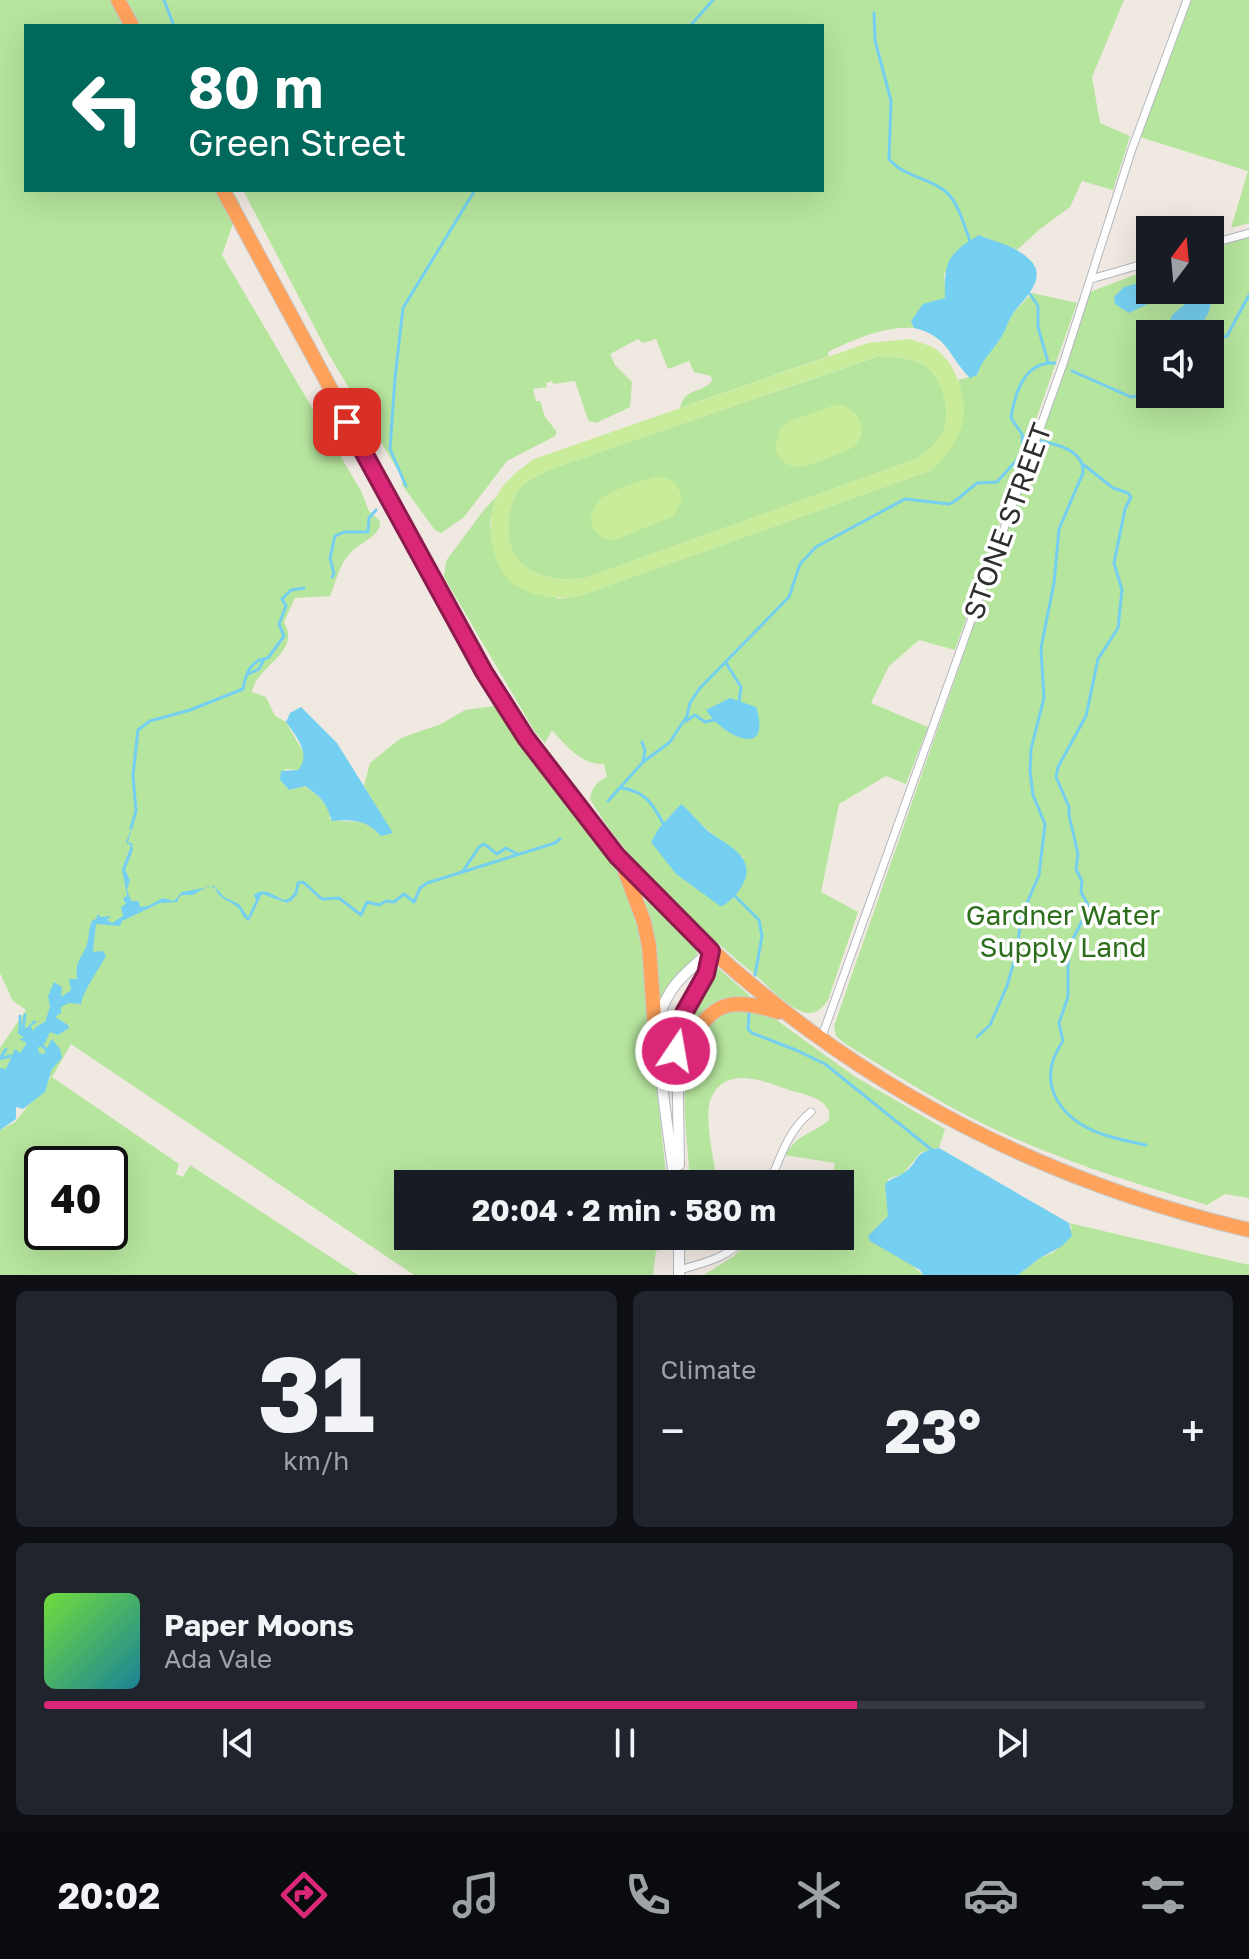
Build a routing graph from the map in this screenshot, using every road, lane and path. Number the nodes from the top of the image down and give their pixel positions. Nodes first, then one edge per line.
1 (118, 0) edge
2 (1187, 0) edge
3 (131, 24) edge
4 (224, 192) edge
5 (1249, 233) edge
6 (1224, 240) edge
7 (1136, 266) edge
8 (1091, 279) junction
9 (617, 856) junction
10 (711, 951) junction
11 (788, 1015) junction
12 (821, 1039) junction
13 (656, 1044) junction
14 (677, 1081) junction
15 (811, 1112) dead end
16 (675, 1170) edge
17 (677, 1170) edge
18 (775, 1170) edge
19 (1249, 1230) edge
20 (679, 1250) edge
21 (733, 1250) edge
22 (679, 1273) edge

1 - 3 highway
2 - 8 street, STONE STREET
4 - 9 highway
5 - 6 street
7 - 8 street
8 - 12 street, STONE STREET
9 - 10 highway
9 - 13 highway
10 - 11 highway
10 - 13 street
10 - 14 street
11 - 12 highway
11 - 14 highway
12 - 19 highway
13 - 16 street
14 - 17 street
15 - 18 street
20 - 22 street
21 - 22 street

